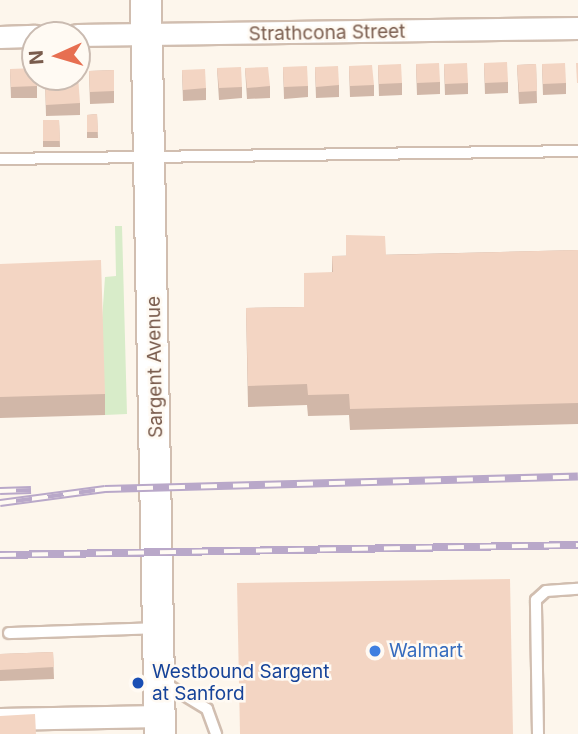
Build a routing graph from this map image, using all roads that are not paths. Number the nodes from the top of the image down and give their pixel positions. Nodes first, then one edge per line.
1 (146, 0) edge
2 (578, 28) edge
3 (91, 35) edge
4 (21, 36) edge
5 (148, 36) junction
6 (0, 37) edge
7 (578, 150) edge
8 (0, 159) edge
9 (151, 159) junction
10 (578, 589) edge
11 (158, 628) junction
12 (9, 633) dead end
13 (159, 680) junction
14 (0, 719) edge
15 (160, 725) edge
16 (216, 734) edge
17 (538, 734) edge

1 - 5 main road, Sargent Avenue
2 - 5 street, Strathcona Street
3 - 5 street, Strathcona Street
4 - 6 street
5 - 9 main road, Sargent Avenue
7 - 9 lane
8 - 9 lane
9 - 11 main road, Sargent Avenue
10 - 17 lane
11 - 12 lane
11 - 13 main road, Sargent Avenue
13 - 15 main road, Sargent Avenue
13 - 16 lane
14 - 15 street

